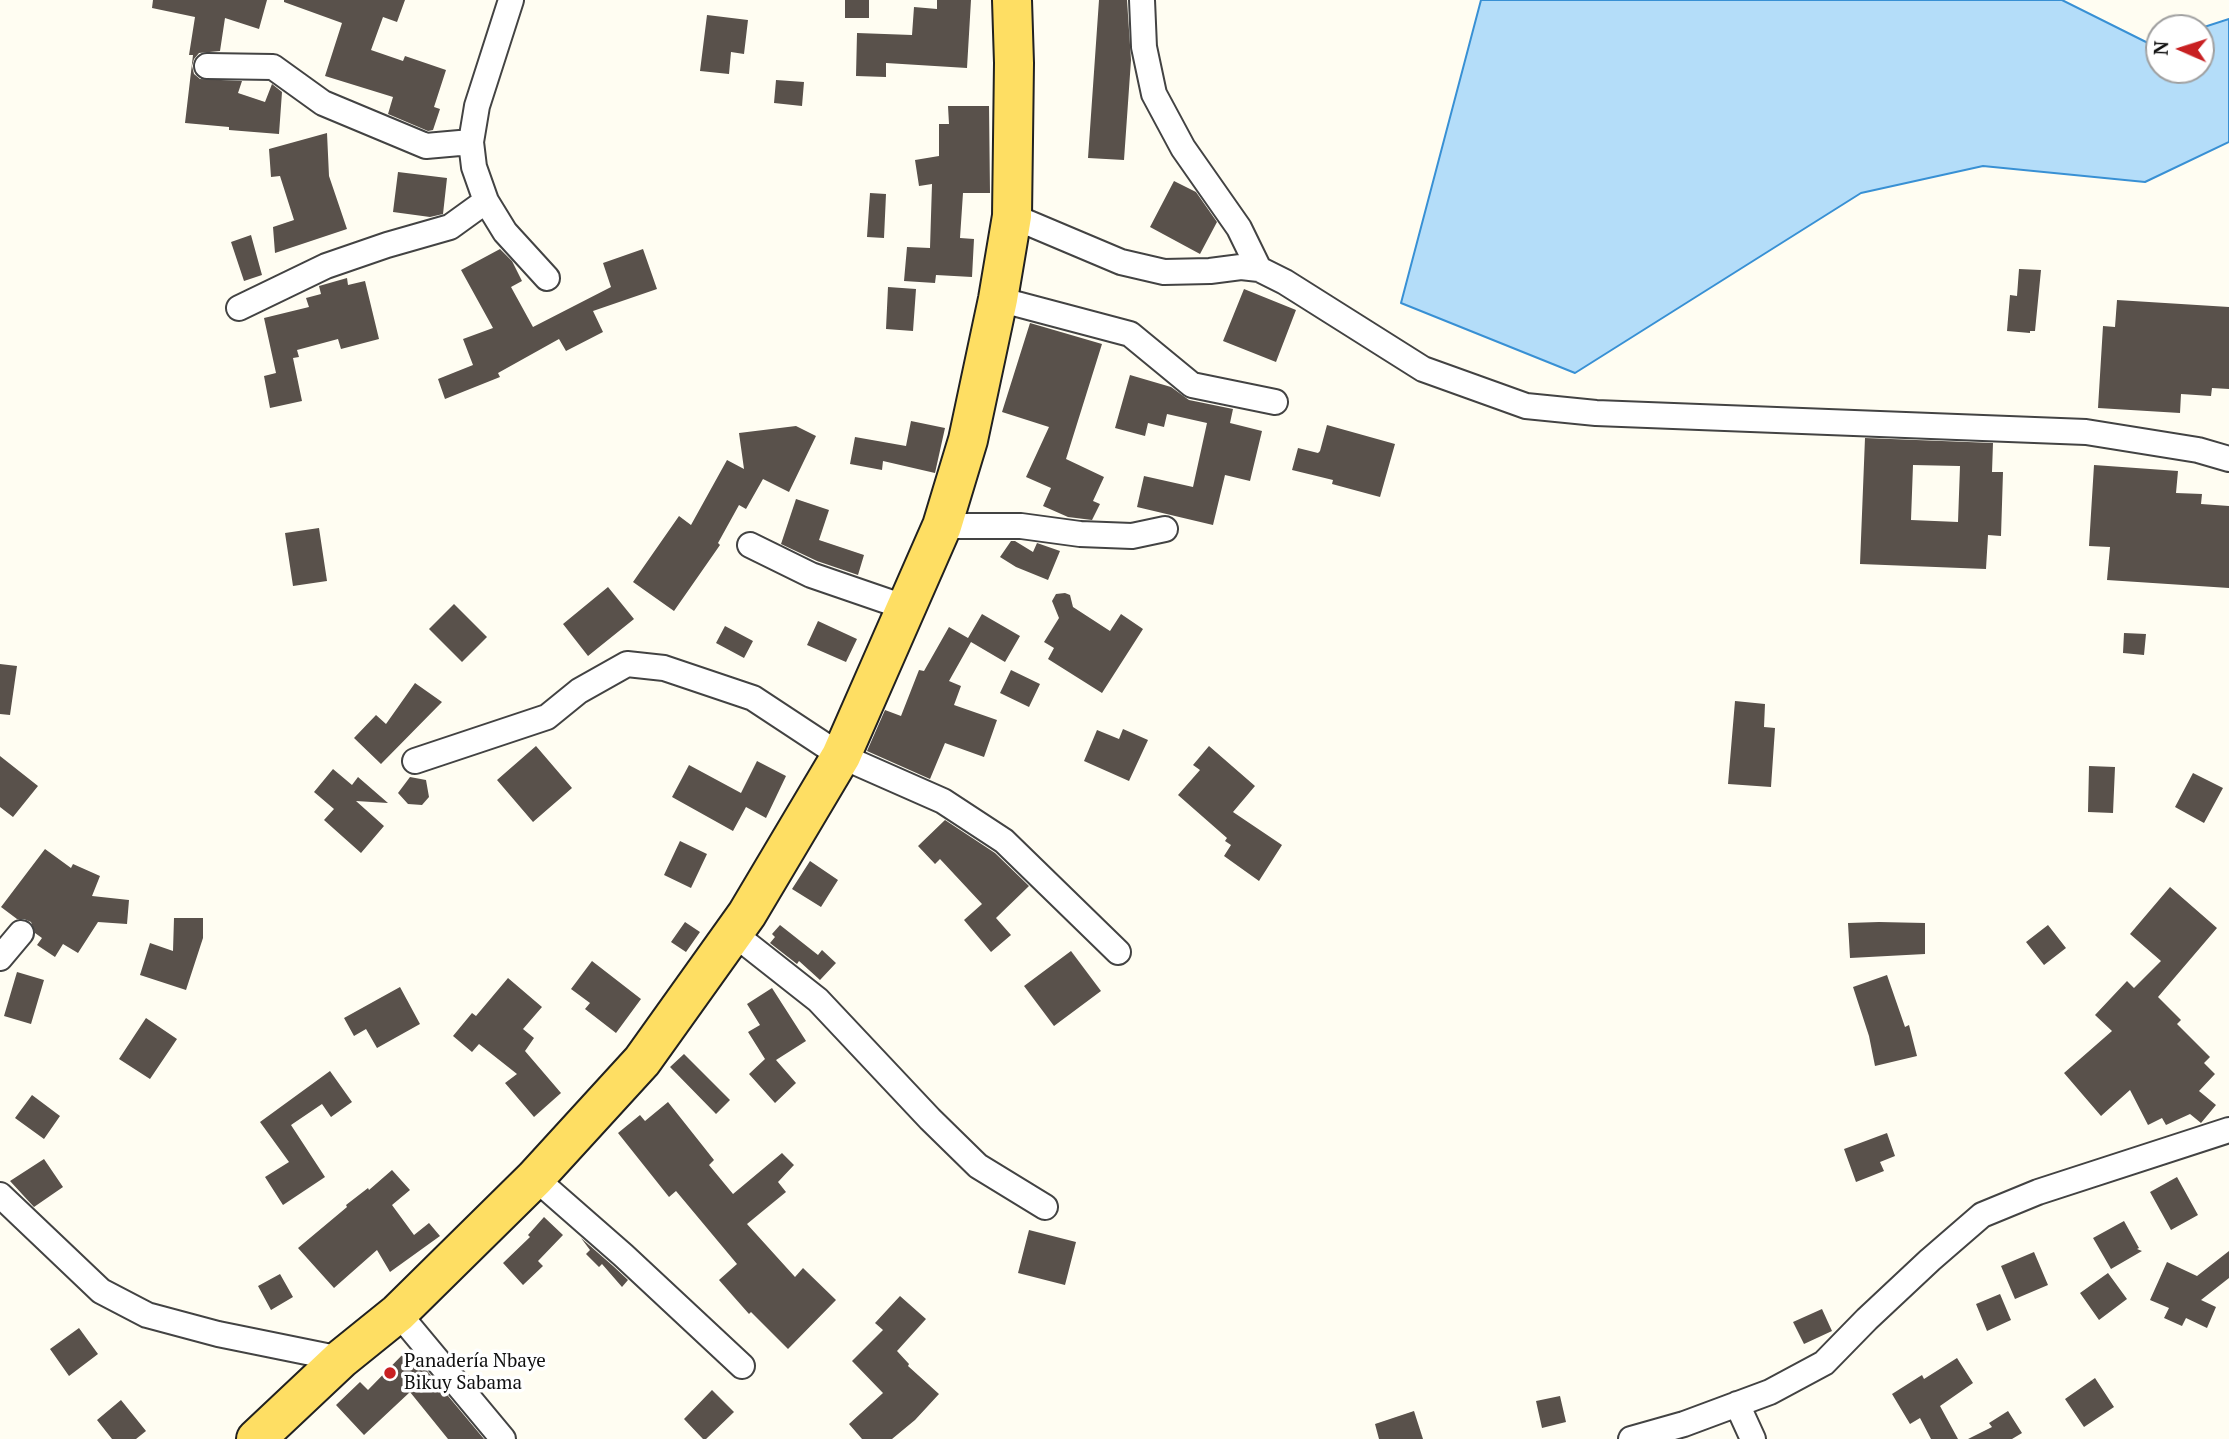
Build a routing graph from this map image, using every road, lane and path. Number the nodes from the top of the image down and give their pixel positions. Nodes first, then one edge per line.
1 (511, 0) edge
2 (1012, 0) edge
3 (1142, 0) edge
4 (207, 66) dead end
5 (471, 142) junction
6 (485, 201) junction
7 (1012, 216) junction
8 (1259, 269) junction
9 (547, 278) dead end
10 (998, 299) junction
11 (239, 308) dead end
12 (1275, 402) dead end
13 (2229, 459) edge
14 (942, 526) junction
15 (1165, 529) dead end
16 (750, 545) dead end
17 (907, 608) junction
18 (841, 756) junction
19 (415, 761) dead end
20 (21, 933) dead end
21 (733, 933) junction
22 (1118, 952) dead end
23 (0, 958) edge
24 (2229, 1130) edge
25 (535, 1178) junction
26 (0, 1195) edge
27 (1045, 1207) dead end
28 (398, 1312) junction
29 (341, 1359) junction
30 (742, 1366) dead end
31 (1737, 1404) junction
32 (256, 1439) edge
33 (503, 1439) edge
34 (1631, 1439) edge
35 (1753, 1439) edge

1 - 5 street
2 - 7 main road
3 - 8 street
4 - 5 street
5 - 6 street
6 - 9 street
6 - 11 street
7 - 8 street
7 - 10 main road
8 - 13 street
10 - 12 street
10 - 14 main road
14 - 15 street
14 - 17 main road
16 - 17 street
17 - 18 main road
18 - 19 street
18 - 21 main road
18 - 22 street
20 - 23 street
21 - 25 main road
21 - 27 street
24 - 31 street
25 - 28 main road
25 - 30 street
26 - 29 street
28 - 29 main road
28 - 33 street
29 - 32 main road
31 - 34 street
31 - 35 street

